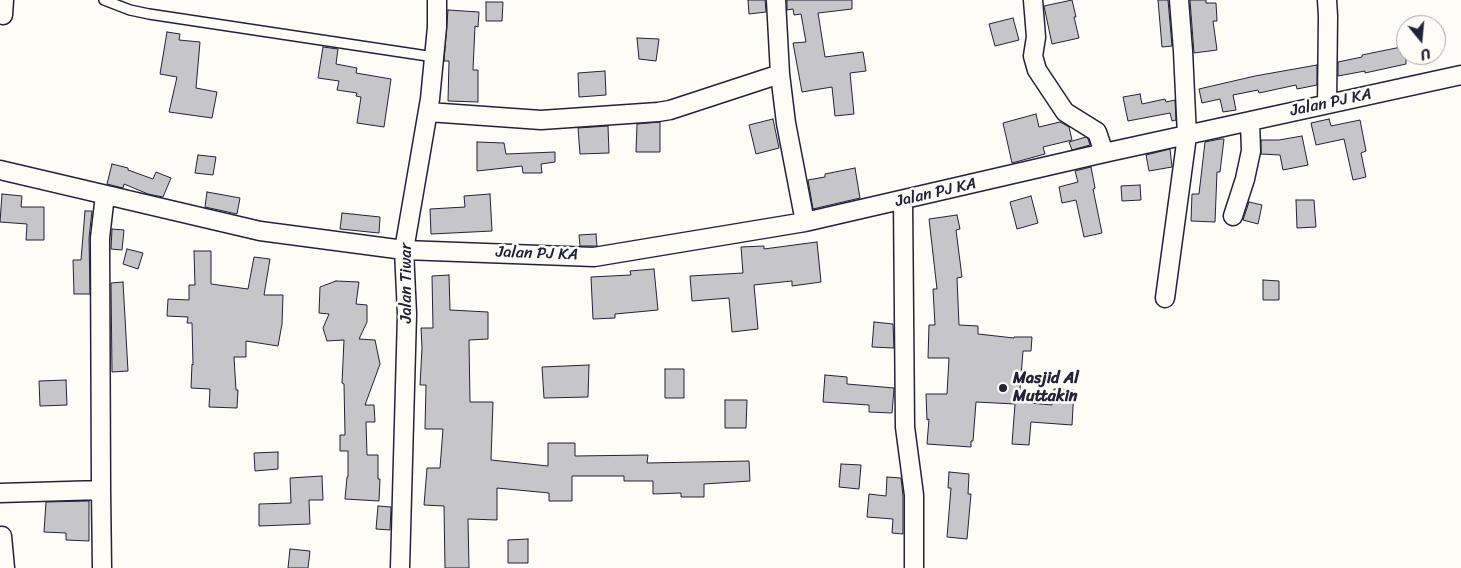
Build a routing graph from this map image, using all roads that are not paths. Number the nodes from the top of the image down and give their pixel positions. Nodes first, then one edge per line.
1 (104, 0) edge
2 (437, 0) edge
3 (776, 0) edge
4 (1033, 0) edge
5 (1179, 0) edge
6 (1327, 0) edge
7 (434, 56) junction
8 (780, 74) junction
9 (1461, 75) edge
10 (1327, 104) junction
11 (428, 112) junction
12 (1250, 121) junction
13 (1186, 136) junction
14 (1104, 153) junction
15 (0, 170) edge
16 (105, 195) junction
17 (903, 200) junction
18 (1233, 216) dead end
19 (804, 222) junction
20 (404, 250) junction
21 (1165, 298) dead end
22 (100, 490) junction
23 (0, 493) edge
24 (2, 536) dead end
25 (5, 568) edge
26 (102, 568) edge
27 (400, 568) edge
28 (914, 568) edge

1 - 7 lane
2 - 7 street, Jalan Tiwar
3 - 8 street
4 - 14 street
5 - 13 street
6 - 10 street
7 - 11 street, Jalan Tiwar
8 - 11 street
8 - 19 street
9 - 10 street, Jalan PJ KA
10 - 12 street, Jalan PJ KA
11 - 20 street, Jalan Tiwar
12 - 13 street, Jalan PJ KA
12 - 18 street
13 - 14 street, Jalan PJ KA
13 - 21 street
14 - 17 street, Jalan PJ KA
15 - 16 street, Jalan PJ KA
16 - 20 street, Jalan PJ KA
16 - 22 street
17 - 19 street, Jalan PJ KA
17 - 28 street
19 - 20 street, Jalan PJ KA
20 - 27 street, Jalan Tiwar
22 - 23 street
22 - 26 street
24 - 25 street

